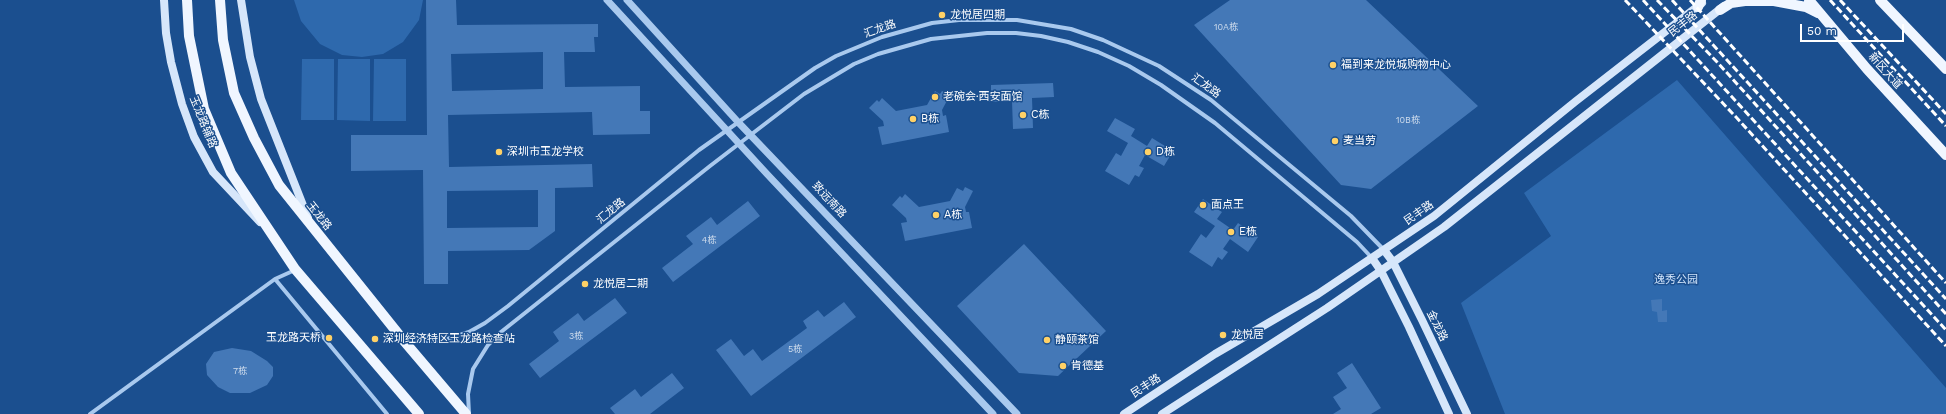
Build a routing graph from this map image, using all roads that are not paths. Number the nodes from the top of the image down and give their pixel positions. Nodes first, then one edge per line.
1 (164, 0) edge
2 (187, 0) edge
3 (220, 0) edge
4 (241, 0) edge
5 (606, 0) edge
6 (627, 0) edge
7 (1706, 0) edge
8 (1730, 0) edge
9 (1809, 0) edge
10 (1880, 0) edge
11 (1699, 3) edge
12 (1720, 10) junction
13 (1821, 15) junction
14 (1946, 69) edge
15 (738, 122) junction
16 (727, 130) junction
17 (750, 135) junction
18 (739, 144) junction
19 (1946, 155) edge
20 (311, 226) junction
21 (268, 231) junction
22 (1384, 250) junction
23 (1372, 258) junction
24 (1393, 262) junction
25 (295, 269) junction
26 (1381, 270) junction
27 (275, 279) junction
28 (404, 341) junction
29 (90, 414) edge
30 (387, 414) edge
31 (419, 414) edge
32 (467, 414) edge
33 (993, 414) edge
34 (1016, 414) edge
35 (1124, 414) edge
36 (1162, 414) edge
37 (1449, 414) edge
38 (1467, 414) edge

1 - 21 main road, 玉龙路辅路
2 - 21 main road
3 - 20 main road, 玉龙路
4 - 20 main road
5 - 16 street
6 - 15 street, 致远南路
7 - 11 main road, 民丰路
8 - 12 main road, 民丰路
9 - 13 main road, 新区大道
10 - 14 main road
11 - 22 main road, 民丰路
12 - 13 main road
12 - 24 main road, 民丰路
13 - 19 main road, 新区大道
15 - 16 street, 汇龙路
15 - 17 street, 致远南路
15 - 22 street, 汇龙路
16 - 18 street
16 - 28 street, 汇龙路
17 - 18 street, 汇龙路
17 - 23 street, 汇龙路
17 - 34 street, 致远南路
18 - 32 street, 汇龙路
18 - 33 street
20 - 28 main road, 玉龙路
21 - 25 main road
22 - 23 main road, 民丰路
22 - 24 main road, 金龙路
23 - 26 main road
23 - 35 main road, 民丰路
24 - 26 main road, 民丰路
24 - 38 main road, 金龙路
25 - 27 street
25 - 31 main road
26 - 36 main road, 民丰路
26 - 37 main road
27 - 29 street
27 - 30 street
28 - 32 main road, 玉龙路

